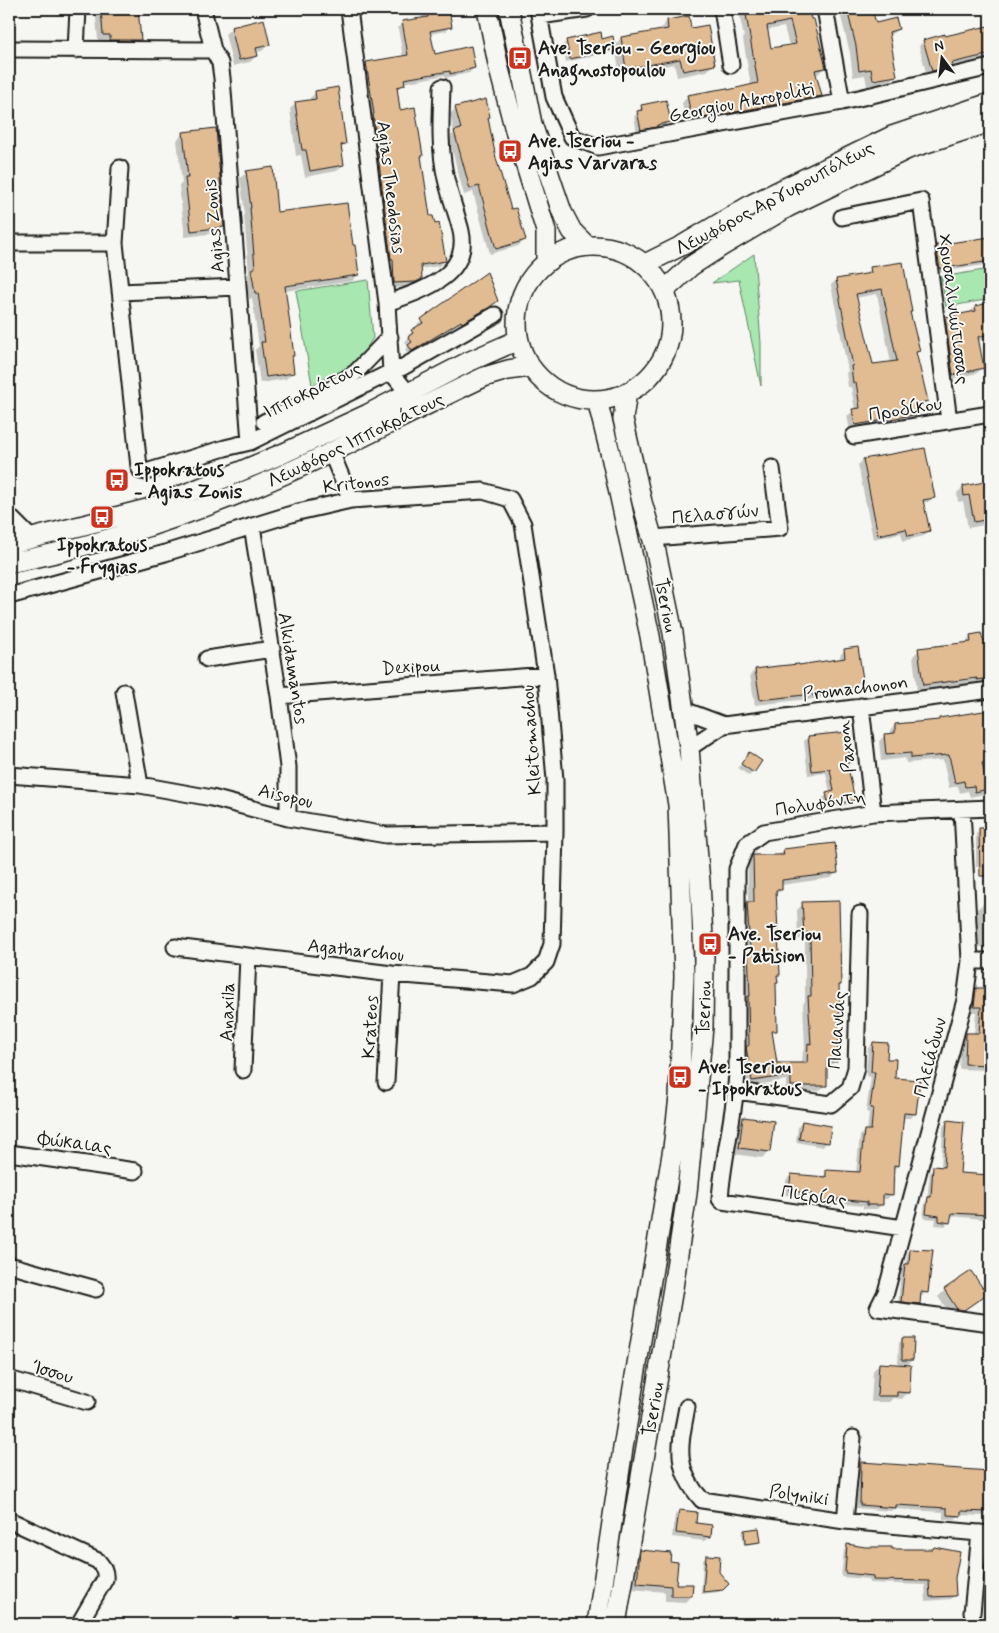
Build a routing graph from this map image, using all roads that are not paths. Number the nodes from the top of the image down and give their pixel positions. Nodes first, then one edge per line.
1 (78, 9) edge
2 (203, 9) edge
3 (349, 9) edge
4 (487, 9) edge
5 (509, 9) edge
6 (587, 9) edge
7 (722, 9) edge
8 (825, 9) edge
9 (539, 12) edge
10 (9, 49) edge
11 (76, 50) junction
12 (213, 50) junction
13 (731, 65) dead end
14 (990, 67) edge
15 (442, 87) dead end
16 (842, 102) junction
17 (990, 102) edge
18 (990, 122) edge
19 (120, 168) dead end
20 (842, 217) dead end
21 (9, 243) edge
22 (115, 243) junction
23 (586, 245) junction
24 (546, 262) junction
25 (645, 264) junction
26 (238, 287) junction
27 (664, 291) junction
28 (120, 292) junction
29 (387, 303) junction
30 (495, 315) dead end
31 (390, 336) junction
32 (518, 340) junction
33 (529, 366) junction
34 (391, 372) junction
35 (627, 392) junction
36 (408, 393) junction
37 (597, 400) junction
38 (990, 414) edge
39 (949, 421) junction
40 (264, 422) dead end
41 (854, 436) dead end
42 (250, 442) junction
43 (331, 452) junction
44 (772, 468) dead end
45 (510, 499) joint
46 (351, 500) junction
47 (9, 518) edge
48 (252, 526) junction
49 (653, 538) junction
50 (32, 539) junction
51 (9, 544) edge
52 (9, 563) edge
53 (9, 596) edge
54 (272, 649) junction
55 (207, 659) dead end
56 (546, 675) junction
57 (990, 690) edge
58 (124, 692) dead end
59 (279, 696) junction
60 (861, 706) junction
61 (684, 710) junction
62 (724, 724) junction
63 (690, 748) junction
64 (9, 775) edge
65 (140, 785) junction
66 (990, 808) edge
67 (962, 810) junction
68 (873, 813) junction
69 (288, 818) junction
70 (555, 832) junction
71 (860, 914) dead end
72 (175, 947) dead end
73 (248, 957) junction
74 (970, 960) junction
75 (990, 962) edge
76 (392, 974) junction
77 (532, 976) joint
78 (243, 1070) dead end
79 (386, 1082) dead end
80 (736, 1091) junction
81 (9, 1153) edge
82 (135, 1170) dead end
83 (720, 1199) joint
84 (903, 1228) junction
85 (9, 1265) edge
86 (96, 1289) dead end
87 (990, 1323) edge
88 (9, 1379) edge
89 (87, 1402) dead end
90 (687, 1407) dead end
91 (853, 1438) dead end
92 (9, 1520) edge
93 (845, 1521) junction
94 (985, 1533) edge
95 (972, 1613) dead end
96 (79, 1624) edge
97 (597, 1624) edge
98 (616, 1624) edge

1 - 11 street
2 - 12 street, Agias Zonis
3 - 29 street, Agias Theodosias
4 - 24 main road
5 - 23 main road
6 - 9 street
7 - 13 street
8 - 16 street
9 - 16 street, Georgiou Akropoliti
10 - 11 street
11 - 12 street
12 - 26 street, Agias Zonis
14 - 16 street, Georgiou Akropoliti
15 - 29 street
17 - 25 main road, Λεωφόρος Αργυρουπόλεως
18 - 27 main road, Λεωφόρος Αργυρουπόλεως
19 - 22 street
20 - 39 street, Χρυσαλινιώτισσας
21 - 22 street
22 - 28 street
23 - 24 main road
23 - 25 main road
24 - 32 main road
25 - 27 main road
26 - 28 street
26 - 42 street, Agias Zonis
27 - 35 main road
28 - 42 street, Ιπποκράτους
29 - 31 street, Agias Theodosias
30 - 34 street, Ιπποκράτους
31 - 34 street, Agias Theodosias
31 - 40 street
32 - 33 main road
32 - 36 main road, Λεωφόρος Ιπποκράτους
33 - 37 main road
33 - 43 main road, Λεωφόρος Ιπποκράτους
34 - 36 street
34 - 42 street, Ιπποκράτους
35 - 37 main road
35 - 49 main road, Tseriou
36 - 50 main road, Λεωφόρος Ιπποκράτους
37 - 97 main road, Tseriou
38 - 39 street, Προδίκου
39 - 41 street, Προδίκου
43 - 46 street
43 - 52 main road, Λεωφόρος Ιπποκράτους
44 - 49 street, Πελασγών
45 - 46 street, Kritonos
45 - 56 street, Kleitomachou
46 - 48 street, Kritonos
47 - 50 street
48 - 53 street, Kritonos
48 - 54 street, Alkidamantos
49 - 61 main road, Tseriou
50 - 51 main road, Λεωφόρος Ιπποκράτους
54 - 55 street
54 - 59 street, Alkidamantos
56 - 59 street, Dexipou
56 - 70 street, Kleitomachou
57 - 60 street, Promachonon
58 - 65 street
59 - 69 street, Alkidamantos
60 - 62 street, Promachonon
60 - 68 street, Paxon
61 - 62 street, Promachonon
61 - 63 main road, Tseriou
62 - 63 street, Promachonon
63 - 98 main road, Tseriou
64 - 65 street, Aisopou
65 - 69 street, Aisopou
66 - 67 street, Πολυφόντη
67 - 68 street, Πολυφόντη
67 - 74 street, Πλειάδων
68 - 80 street, Πολυφόντη
69 - 70 street, Aisopou
70 - 77 street, Kleitomachou
71 - 80 street, Παιανιάς
72 - 73 street, Agatharchou
73 - 76 street, Agatharchou
73 - 78 street, Anaxila
74 - 75 street
74 - 84 street, Πλειάδων
76 - 77 street, Agatharchou
76 - 79 street, Krateos
80 - 83 street, Πολυφόντη
81 - 82 street, Φώκαιας
83 - 84 street, Πιερίας
84 - 87 street, Πλειάδων
85 - 86 street
88 - 89 street, Ίσσου
90 - 93 street, Polyniki
91 - 93 street
92 - 96 street
93 - 94 street, Polyniki
94 - 95 street

